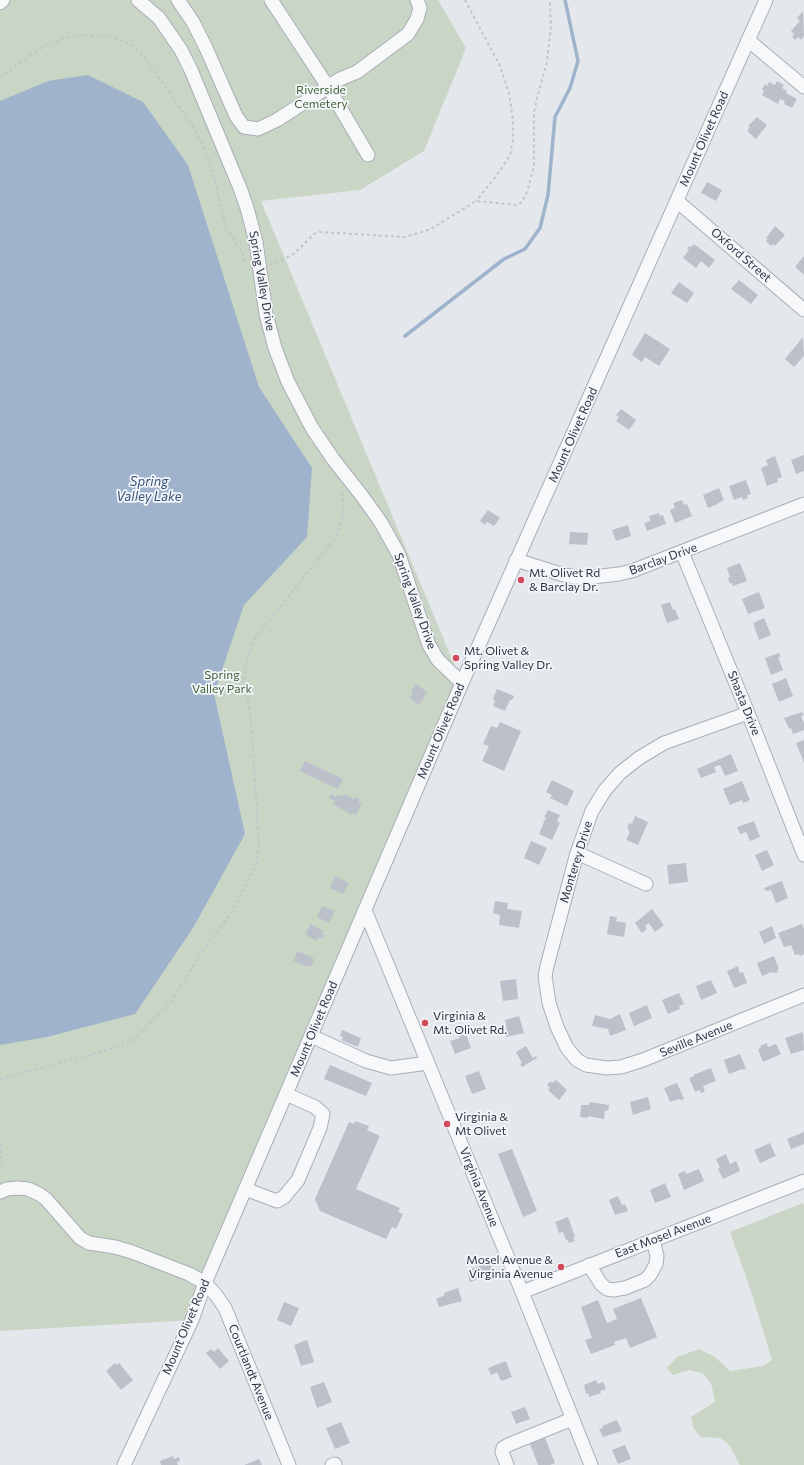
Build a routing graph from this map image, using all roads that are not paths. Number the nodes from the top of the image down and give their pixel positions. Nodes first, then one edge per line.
1 (3, 0) edge
2 (138, 0) edge
3 (178, 0) edge
4 (271, 0) edge
5 (417, 0) edge
6 (766, 0) edge
7 (0, 3) edge
8 (748, 40) junction
9 (328, 87) junction
10 (804, 87) edge
11 (368, 155) dead end
12 (677, 201) junction
13 (804, 310) edge
14 (804, 504) edge
15 (682, 552) junction
16 (516, 560) junction
17 (462, 683) junction
18 (748, 713) junction
19 (577, 853) junction
20 (804, 856) edge
21 (646, 884) dead end
22 (365, 910) junction
23 (804, 995) edge
24 (311, 1036) junction
25 (428, 1063) junction
26 (586, 1065) joint
27 (286, 1094) junction
28 (804, 1181) edge
29 (245, 1189) junction
30 (0, 1192) edge
31 (653, 1240) junction
32 (589, 1265) junction
33 (205, 1283) junction
34 (522, 1292) junction
35 (572, 1419) junction
36 (124, 1465) edge
37 (289, 1465) edge
38 (507, 1465) edge
39 (590, 1465) edge

1 - 7 street
2 - 17 street, Spring Valley Drive
3 - 9 street
4 - 9 street
5 - 9 street
6 - 8 street, Mount Olivet Road
8 - 10 street
8 - 12 street, Mount Olivet Road
9 - 11 street
12 - 13 street, Oxford Street
12 - 16 street, Mount Olivet Road
14 - 15 street, Barclay Drive
15 - 16 street, Barclay Drive
15 - 18 street, Shasta Drive
16 - 17 street, Mount Olivet Road
17 - 22 street, Mount Olivet Road
18 - 19 street, Monterey Drive
18 - 20 street, Shasta Drive
19 - 21 street
19 - 26 street, Monterey Drive
22 - 24 street, Mount Olivet Road
22 - 25 street, Virginia Avenue
23 - 26 street, Seville Avenue
24 - 25 street
24 - 27 street, Mount Olivet Road
25 - 34 street, Virginia Avenue
27 - 29 street, Mount Olivet Road
27 - 29 street
28 - 31 street, East Mosel Avenue
29 - 33 street, Mount Olivet Road
30 - 33 street, Courtlandt Avenue
31 - 32 street, East Mosel Avenue
31 - 32 street
32 - 34 street, East Mosel Avenue
33 - 36 street, Mount Olivet Road
33 - 37 street, Courtlandt Avenue
34 - 35 street, Virginia Avenue
35 - 38 street
35 - 39 street, Virginia Avenue

